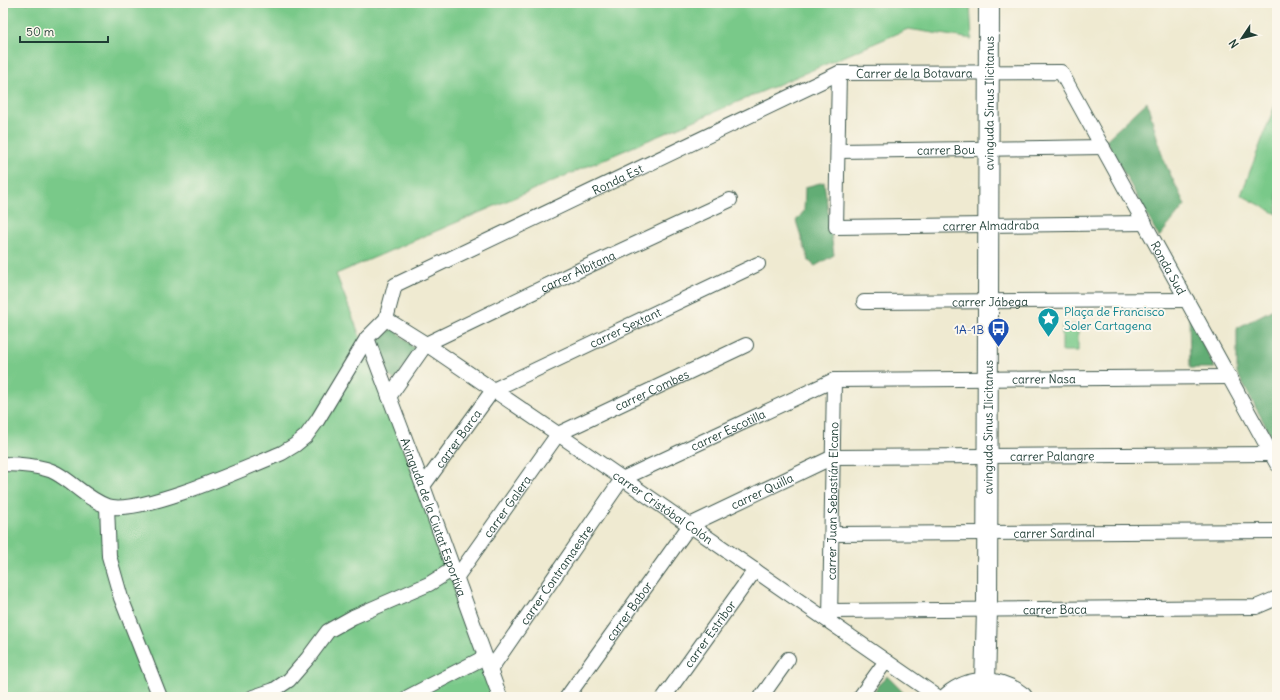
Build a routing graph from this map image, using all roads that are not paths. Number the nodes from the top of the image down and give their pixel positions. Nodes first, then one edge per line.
1 (989, 3) edge
2 (989, 72) junction
3 (1061, 72) joint
4 (839, 73) junction
5 (1103, 147) junction
6 (989, 148) junction
7 (838, 151) junction
8 (730, 200) dead end
9 (1145, 223) junction
10 (988, 226) junction
11 (758, 264) dead end
12 (1188, 300) junction
13 (864, 302) dead end
14 (988, 302) junction
15 (386, 319) junction
16 (367, 338) junction
17 (426, 344) junction
18 (746, 345) dead end
19 (1230, 377) junction
20 (988, 379) junction
21 (834, 380) junction
22 (493, 390) junction
23 (389, 396) junction
24 (558, 434) junction
25 (987, 456) junction
26 (833, 457) junction
27 (1274, 459) edge
28 (4, 463) edge
29 (622, 479) junction
30 (423, 486) junction
31 (107, 506) junction
32 (690, 526) junction
33 (1277, 531) edge
34 (987, 533) junction
35 (832, 534) junction
36 (754, 570) junction
37 (454, 574) junction
38 (1277, 598) edge
39 (987, 610) junction
40 (830, 617) junction
41 (788, 659) dead end
42 (886, 661) junction
43 (487, 664) junction
44 (984, 682) junction
45 (160, 697) edge
46 (253, 697) edge
47 (408, 697) edge
48 (500, 697) edge
49 (567, 697) edge
50 (664, 697) edge
51 (761, 697) edge
52 (860, 697) edge
53 (938, 697) edge
54 (948, 697) edge
55 (1022, 697) edge

1 - 2 street, avinguda Sinus Ilicitanus
2 - 3 street, Carrer de la Botavara
2 - 4 street, Carrer de la Botavara
2 - 6 street, avinguda Sinus Ilicitanus
3 - 5 street, Ronda Sud
4 - 7 street
4 - 15 street, Ronda Est
5 - 6 street, carrer Bou
5 - 9 street, Ronda Sud
6 - 7 street, carrer Bou
6 - 10 street, avinguda Sinus Ilicitanus
7 - 10 street, carrer Almadraba
8 - 17 street, carrer Albitana
9 - 10 street, carrer Almadraba
9 - 12 street, Ronda Sud
10 - 14 street, avinguda Sinus Ilicitanus
11 - 22 street, carrer Sextant
12 - 14 street, carrer Jábega
12 - 19 street, Ronda Sud
13 - 14 street, carrer Jábega
14 - 20 street, avinguda Sinus Ilicitanus
15 - 16 street
15 - 17 street, carrer Cristóbal Colón
16 - 23 street, Avinguda de la Ciutat Esportiva
16 - 31 street
17 - 22 street, carrer Cristóbal Colón
17 - 23 street
18 - 24 street, carrer Combes
19 - 20 street, carrer Nasa
19 - 27 street, Ronda Sud
20 - 21 street, carrer Nasa
20 - 25 street, avinguda Sinus Ilicitanus
21 - 26 street, carrer Juan Sebastián Elcano
21 - 29 street, carrer Escotilla
22 - 24 street, carrer Cristóbal Colón
22 - 30 street, carrer Barca
23 - 30 street, Avinguda de la Ciutat Esportiva
24 - 29 street, carrer Cristóbal Colón
24 - 37 street, carrer Galera
25 - 26 street, carrer Palangre
25 - 27 street, carrer Palangre
25 - 34 street, avinguda Sinus Ilicitanus
26 - 32 street, carrer Quilla
26 - 35 street, carrer Juan Sebastián Elcano
28 - 31 street
29 - 32 street, carrer Cristóbal Colón
29 - 43 street, carrer Contramaestre
30 - 37 street, Avinguda de la Ciutat Esportiva
31 - 45 street
32 - 36 street, carrer Cristóbal Colón
32 - 49 street, carrer Babor
33 - 34 street, carrer Sardinal
34 - 35 street, carrer Sardinal
34 - 39 street, avinguda Sinus Ilicitanus
35 - 40 street, carrer Juan Sebastián Elcano
36 - 40 street, carrer Cristóbal Colón
36 - 50 street, carrer Estribor
37 - 43 street, Avinguda de la Ciutat Esportiva
37 - 46 street
38 - 39 street, carrer Baca
39 - 40 street, carrer Baca
39 - 44 street, avinguda Sinus Ilicitanus
40 - 42 street, carrer Cristóbal Colón
41 - 51 street
42 - 52 street
42 - 53 street, carrer Cristóbal Colón
43 - 47 street
43 - 48 street, Avinguda de la Ciutat Esportiva
44 - 54 street
44 - 55 street

